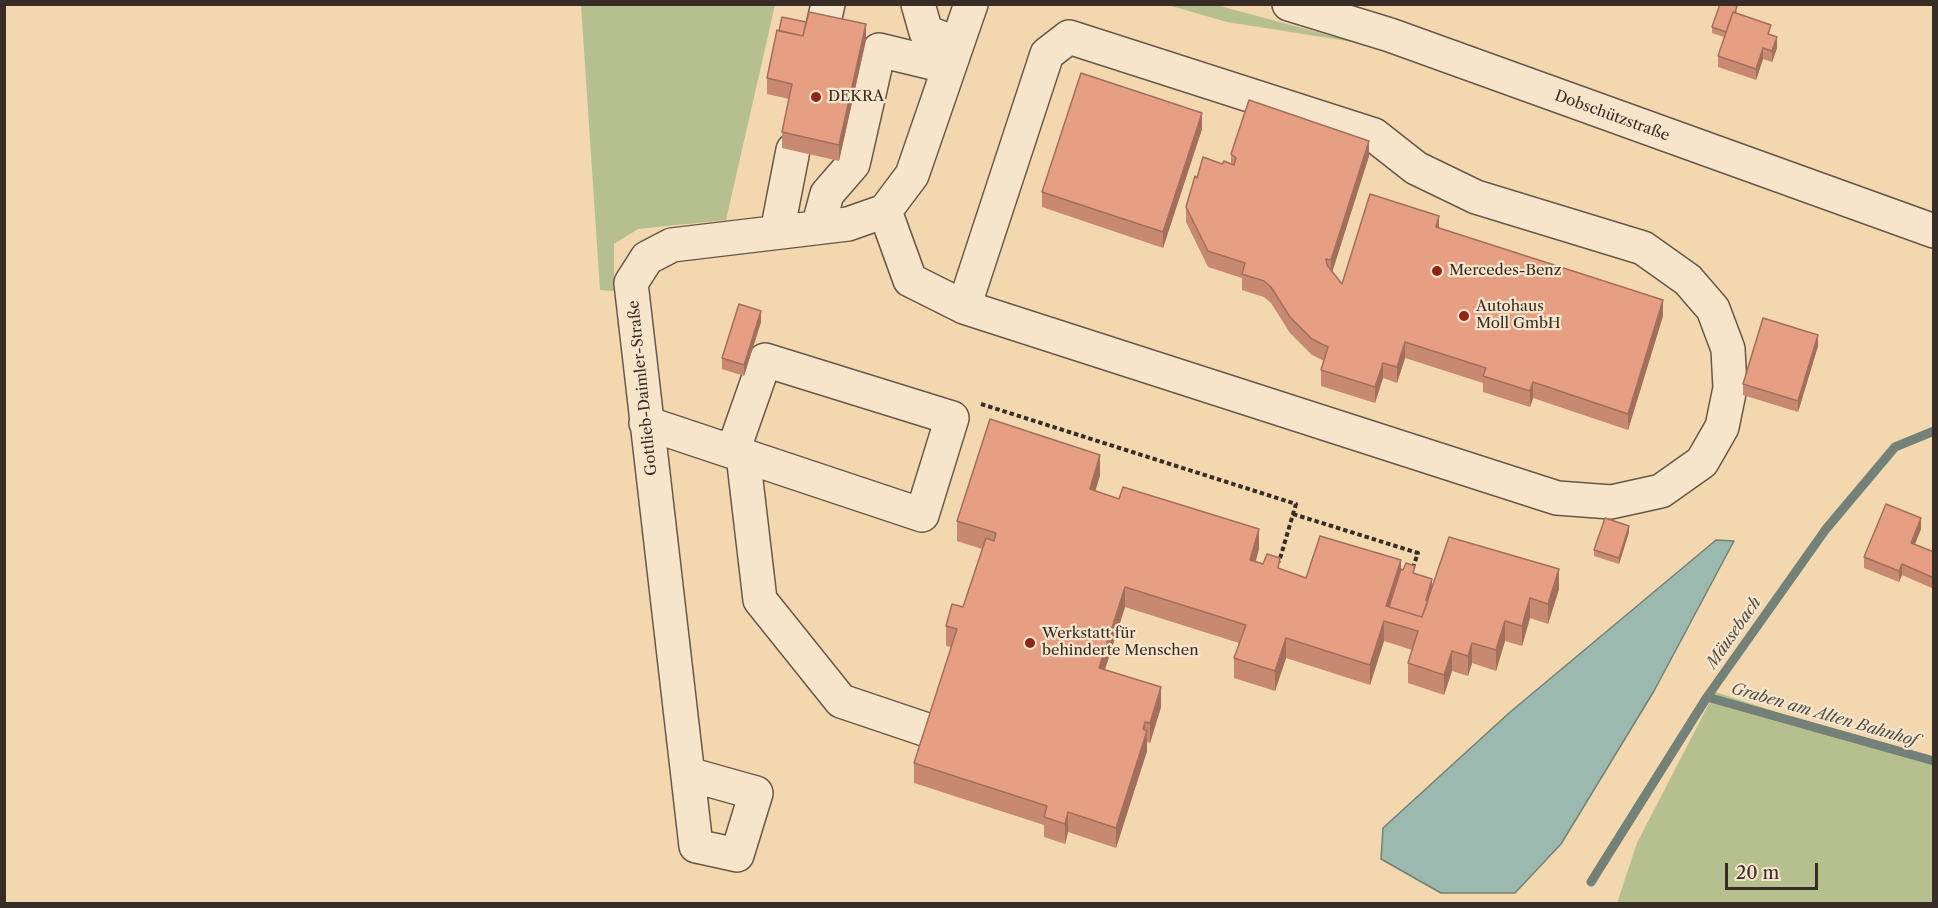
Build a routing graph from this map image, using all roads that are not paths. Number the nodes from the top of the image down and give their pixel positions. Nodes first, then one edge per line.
1 (918, 4) edge
2 (971, 4) edge
3 (1289, 4) edge
4 (953, 55) junction
5 (793, 150) edge
6 (885, 211) junction
7 (818, 227) junction
8 (1934, 231) edge
9 (777, 232) junction
10 (964, 307) junction
11 (646, 423) junction
12 (738, 453) junction
13 (930, 731) edge
14 (688, 774) dead end

1 - 4 street
2 - 4 street
3 - 8 street, Dobschützstraße
4 - 6 street
4 - 7 street
5 - 9 street
6 - 7 street, Gottlieb-Daimler-Straße
6 - 10 street
7 - 9 street, Gottlieb-Daimler-Straße
9 - 11 street, Gottlieb-Daimler-Straße
10 - 10 street
11 - 12 street
11 - 14 street, Gottlieb-Daimler-Straße
12 - 12 street
12 - 13 street

